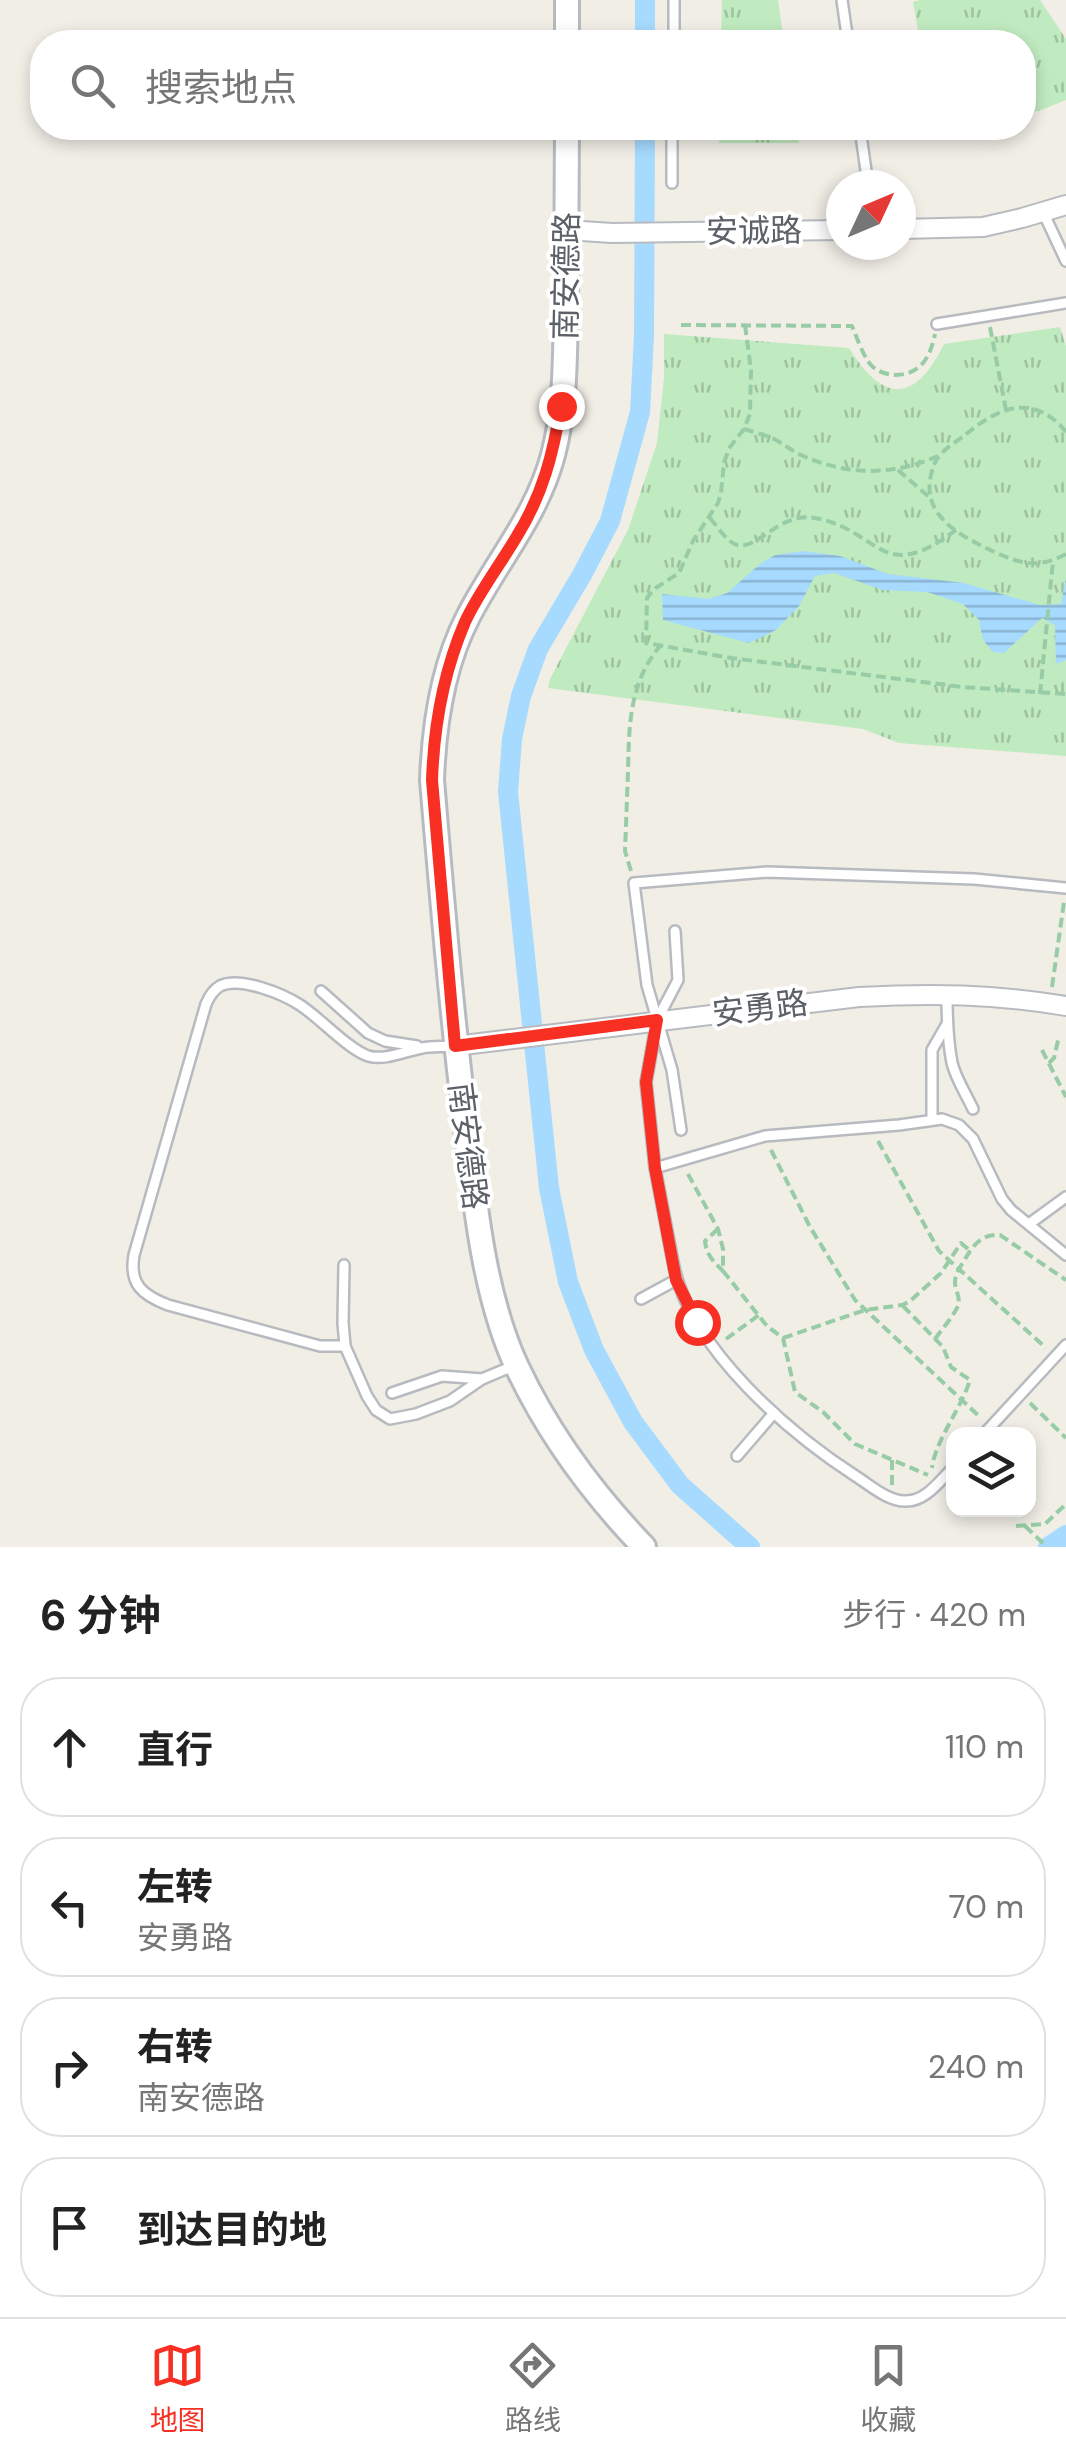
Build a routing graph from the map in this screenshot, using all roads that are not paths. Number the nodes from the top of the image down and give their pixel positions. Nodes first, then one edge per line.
1 (567, 0) edge
2 (674, 0) edge
3 (842, 0) edge
4 (567, 30) edge
5 (674, 30) edge
6 (846, 30) edge
7 (567, 140) edge
8 (672, 140) edge
9 (862, 140) edge
10 (866, 170) edge
11 (672, 183) dead end
12 (1066, 205) edge
13 (1043, 212) junction
14 (916, 229) edge
15 (567, 230) junction
16 (826, 230) edge
17 (1066, 262) edge
18 (1066, 303) edge
19 (937, 324) road end
20 (1066, 888) edge
21 (675, 931) dead end
22 (321, 991) dead end
23 (948, 994) junction
24 (1058, 1005) edge
25 (657, 1020) junction
26 (947, 1024) junction
27 (455, 1046) junction
28 (424, 1047) junction
29 (974, 1109) dead end
30 (932, 1118) junction
31 (681, 1130) dead end
32 (655, 1168) junction
33 (1066, 1196) edge
34 (1030, 1224) junction
35 (1066, 1254) edge
36 (344, 1265) dead end
37 (676, 1280) junction
38 (641, 1299) dead end
39 (1066, 1345) edge
40 (345, 1346) junction
41 (516, 1365) junction
42 (482, 1378) junction
43 (392, 1393) dead end
44 (774, 1414) junction
45 (992, 1427) edge
46 (737, 1456) dead end
47 (946, 1475) edge
48 (644, 1547) edge

1 - 4 street
2 - 5 lane
3 - 6 lane
7 - 15 street, 南安德路
8 - 11 lane
9 - 10 lane
12 - 13 street
13 - 14 street
13 - 17 lane
15 - 16 street, 安诚路
15 - 27 street, 南安德路
18 - 19 lane
20 - 25 lane
21 - 25 lane
22 - 28 lane
23 - 24 street, 安勇路
23 - 25 street, 安勇路
23 - 26 lane
25 - 27 street, 安勇路
25 - 31 lane
25 - 32 lane
26 - 29 lane
26 - 30 lane
27 - 28 lane
27 - 41 street, 南安德路
28 - 40 lane
30 - 32 lane
30 - 34 lane
32 - 37 lane
33 - 34 lane
34 - 35 lane
36 - 40 lane
37 - 38 lane
37 - 44 lane
39 - 45 lane
40 - 42 lane
41 - 42 lane
41 - 48 street, 南安德路
42 - 43 lane
44 - 46 lane
44 - 47 lane

